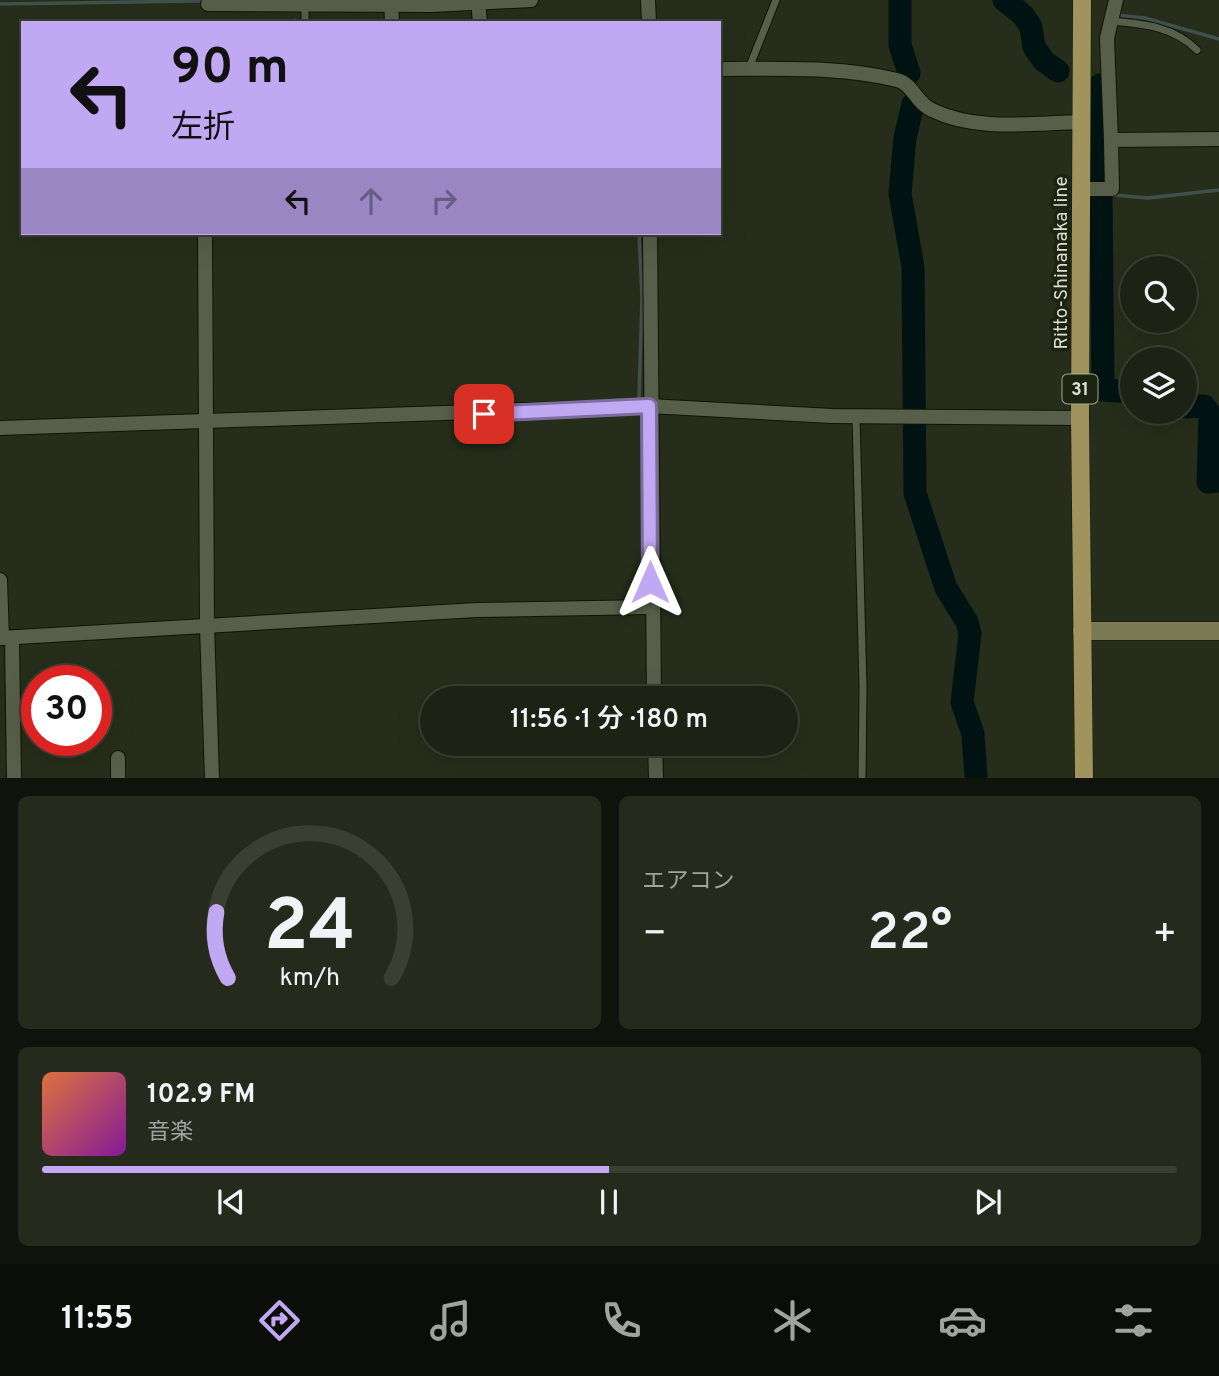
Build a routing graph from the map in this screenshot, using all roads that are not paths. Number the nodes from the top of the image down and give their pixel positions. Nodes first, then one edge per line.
1 (531, 0) edge
2 (648, 0) edge
3 (776, 0) edge
4 (1083, 0) edge
5 (1116, 0) edge
6 (304, 2) edge
7 (392, 2) edge
8 (478, 2) edge
9 (208, 4) dead end
10 (305, 21) edge
11 (392, 21) edge
12 (480, 21) edge
13 (649, 21) edge
14 (1110, 21) junction
15 (1197, 50) dead end
16 (721, 69) edge
17 (749, 69) junction
18 (1081, 122) junction
19 (1219, 139) edge
20 (1111, 140) junction
21 (1080, 189) junction
22 (205, 235) edge
23 (650, 235) edge
24 (649, 406) junction
25 (856, 416) junction
26 (1080, 418) junction
27 (205, 423) junction
28 (0, 428) edge
29 (0, 580) edge
30 (651, 607) junction
31 (207, 626) junction
32 (1082, 631) junction
33 (1219, 631) edge
34 (5, 638) edge
35 (654, 686) edge
36 (655, 756) edge
37 (118, 758) dead end
38 (14, 778) edge
39 (118, 778) edge
40 (212, 778) edge
41 (656, 778) edge
42 (862, 778) edge
43 (1084, 778) edge

1 - 8 street
2 - 13 street
3 - 17 lane
4 - 18 main road, Ritto-Shinanaka line / 31
5 - 14 street
6 - 7 street
6 - 9 street
6 - 10 lane
7 - 8 street
7 - 11 street
8 - 12 street
14 - 15 lane
14 - 20 street
16 - 17 street
17 - 18 street
18 - 21 main road, Ritto-Shinanaka line / 31
19 - 20 street
20 - 21 street
21 - 26 main road, Ritto-Shinanaka line / 31
22 - 27 street
23 - 24 street
24 - 25 street
24 - 27 street
24 - 30 street
25 - 26 street
25 - 42 lane
26 - 32 main road, Ritto-Shinanaka line / 31
27 - 28 street
27 - 31 street
29 - 34 street
30 - 31 street
30 - 35 street
31 - 34 street
31 - 40 street
32 - 33 street
32 - 43 main road, Ritto-Shinanaka line / 31
34 - 38 street
36 - 41 street
37 - 39 street

